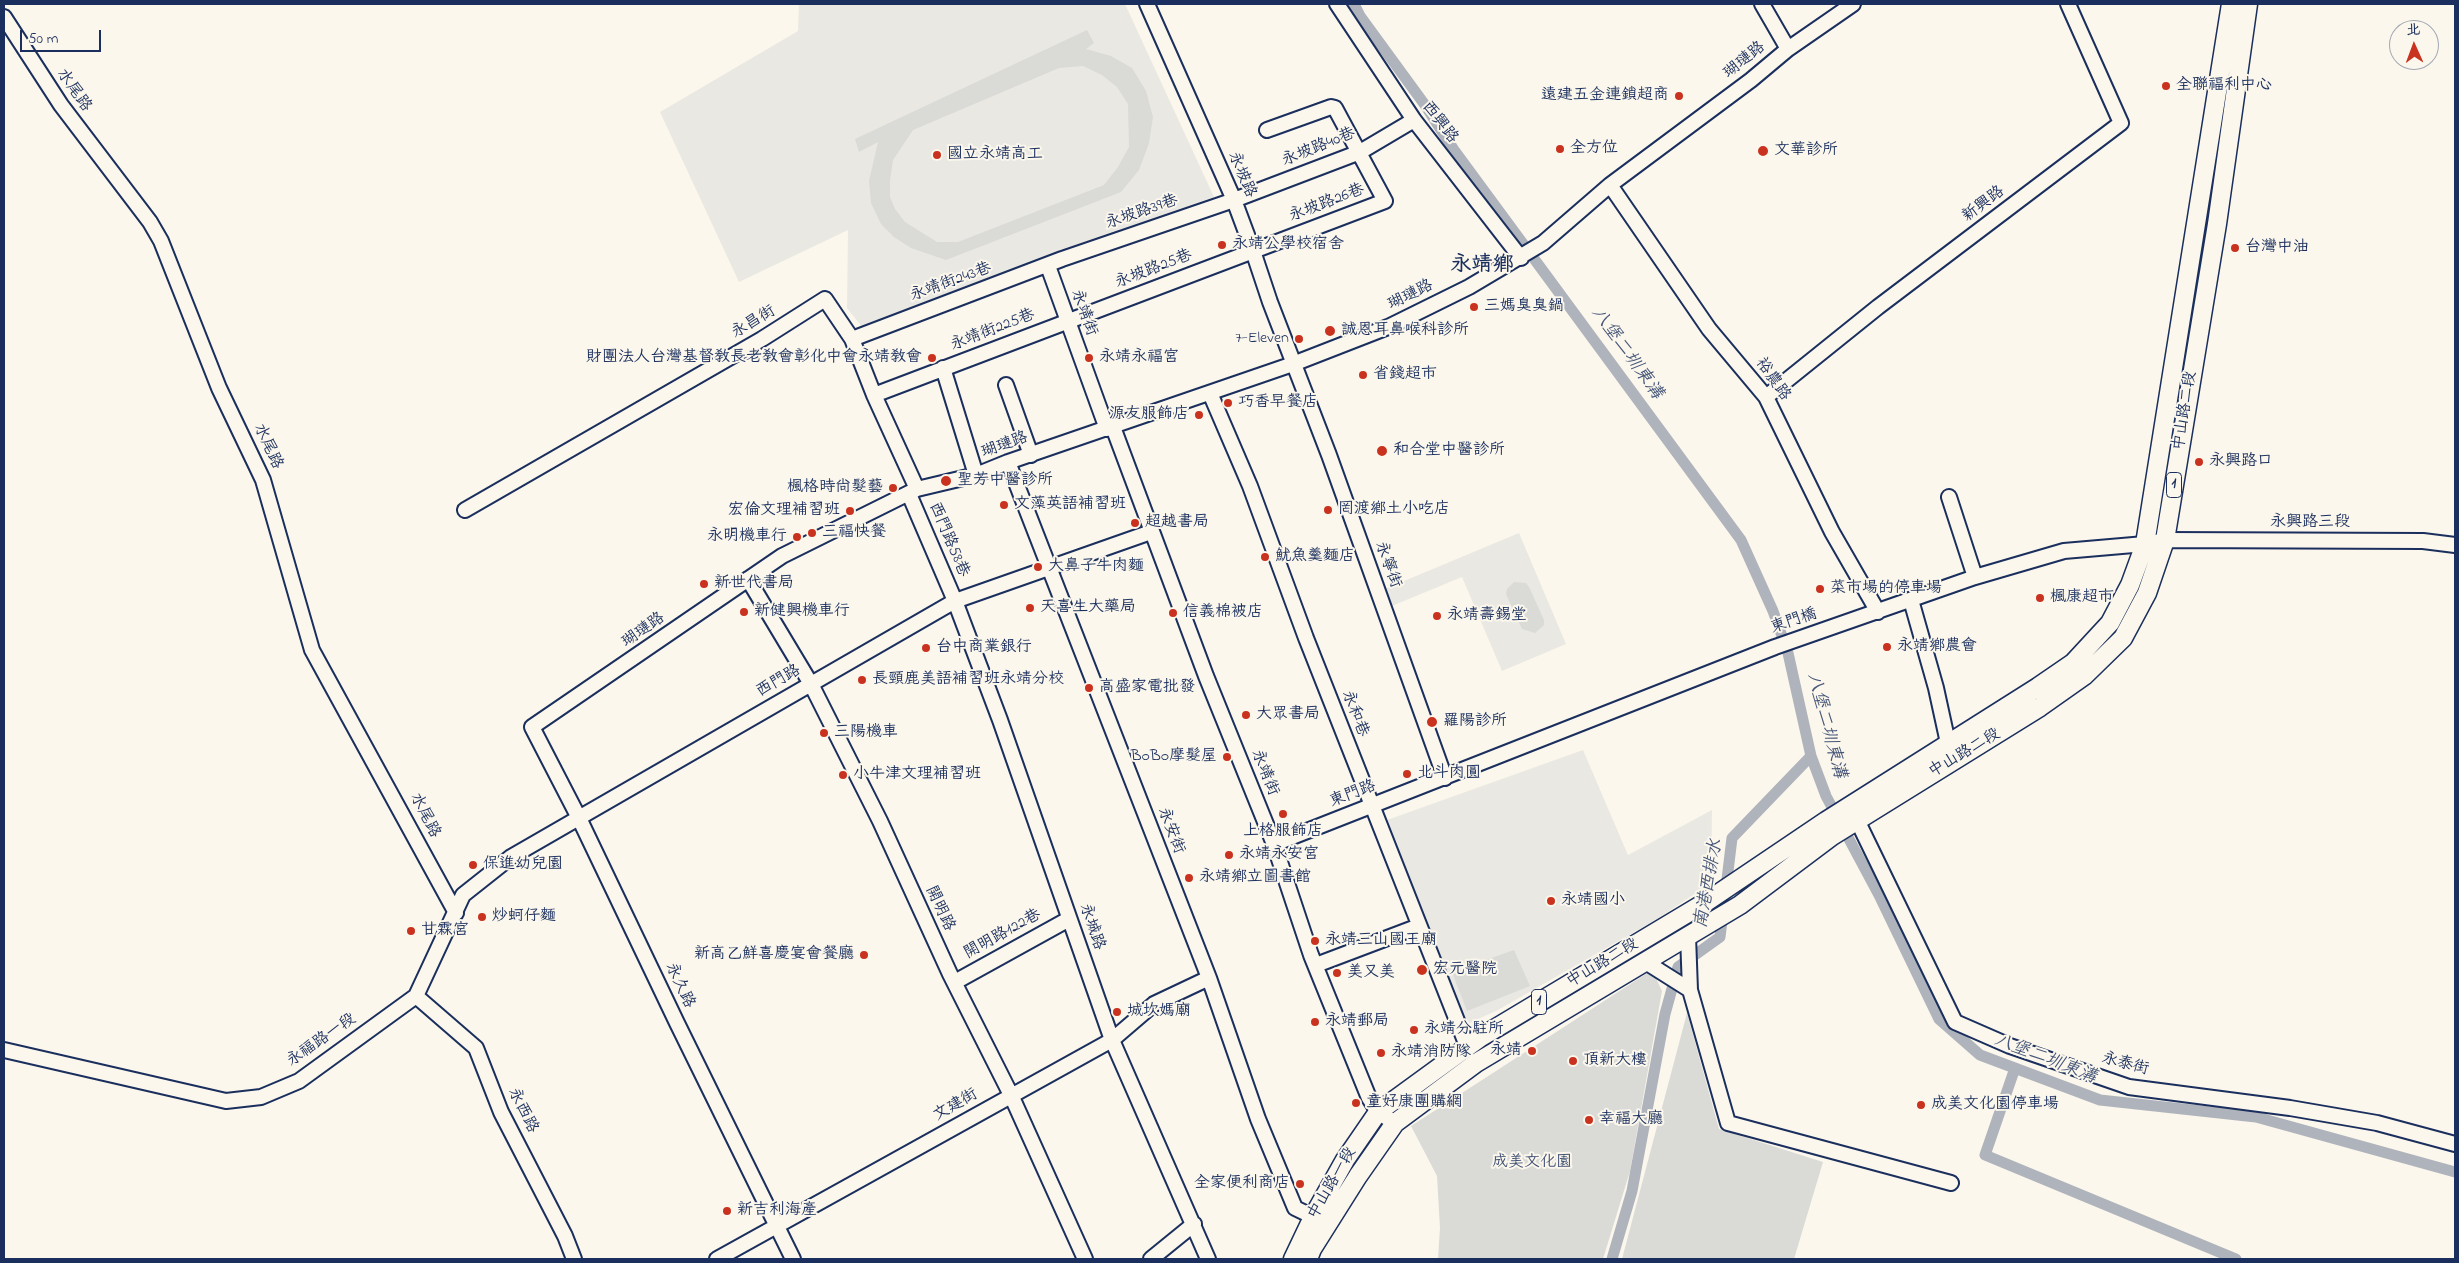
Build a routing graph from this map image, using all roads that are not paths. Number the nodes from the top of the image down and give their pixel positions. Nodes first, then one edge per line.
1 (1147, 4) edge
2 (1337, 4) edge
3 (1762, 4) edge
4 (1853, 4) edge
5 (2068, 4) edge
6 (2231, 4) edge
7 (2248, 4) edge
8 (4, 17) edge
9 (1788, 49) junction
10 (1414, 120) junction
11 (1267, 130) dead end
12 (1360, 152) junction
13 (1610, 185) junction
14 (1234, 200) junction
15 (1253, 251) junction
16 (1521, 257) junction
17 (1062, 259) joint
18 (1048, 266) junction
19 (1068, 322) junction
20 (852, 339) junction
21 (1293, 364) junction
22 (943, 368) junction
23 (1006, 385) dead end
24 (1210, 393) junction
25 (874, 395) junction
26 (1766, 397) junction
27 (1110, 428) junction
28 (1031, 455) junction
29 (1008, 462) junction
30 (976, 475) junction
31 (913, 492) junction
32 (1949, 497) dead end
33 (465, 510) dead end
34 (1151, 532) junction
35 (2165, 540) junction
36 (2145, 544) junction
37 (2455, 545) edge
38 (1048, 567) junction
39 (1975, 577) junction
40 (748, 579) junction
41 (1911, 600) junction
42 (955, 601) junction
43 (1878, 612) junction
44 (811, 684) junction
45 (532, 727) joint
46 (1948, 743) junction
47 (1445, 778) junction
48 (1372, 806) junction
49 (1854, 812) junction
50 (579, 818) junction
51 (1829, 828) junction
52 (1274, 844) junction
53 (456, 913) junction
54 (1069, 919) junction
55 (1419, 926) junction
56 (1688, 936) junction
57 (1644, 961) junction
58 (1316, 965) junction
59 (1209, 978) junction
60 (955, 982) junction
61 (1690, 990) junction
62 (416, 996) junction
63 (1112, 1040) junction
64 (1468, 1046) junction
65 (5, 1054) edge
66 (1010, 1095) junction
67 (1378, 1112) junction
68 (1395, 1123) junction
69 (2455, 1144) edge
70 (1951, 1183) dead end
71 (1320, 1220) junction
72 (1194, 1224) junction
73 (778, 1227) junction
74 (574, 1259) edge
75 (717, 1259) edge
76 (793, 1259) edge
77 (1085, 1259) edge
78 (1151, 1259) edge
79 (1208, 1259) edge
80 (1292, 1259) edge
81 (1308, 1259) edge

1 - 14 street, 永坡路
2 - 10 street, 西興路
3 - 9 street
4 - 9 street, 瑚璉路
5 - 26 street, 新興路
6 - 36 main road, 中山路二段 / 1
7 - 35 main road, 中山路二段 / 1
8 - 53 street, 水尾路
9 - 13 street, 瑚璉路
10 - 12 street, 永坡路40巷
10 - 16 street, 西興路
11 - 12 street
12 - 14 street, 永坡路40巷
12 - 15 street, 永坡路26巷
13 - 16 street, 瑚璉路
13 - 26 street, 裕農路
14 - 15 street, 永坡路
14 - 17 street, 永坡路39巷
15 - 19 street, 永坡路25巷
15 - 21 street, 永坡路
16 - 21 street, 瑚璉路
17 - 18 street, 永靖街243巷
18 - 19 street, 永靖街
18 - 20 street, 永靖街243巷
19 - 22 street, 永靖街225巷
19 - 27 street, 永靖街
20 - 25 street, 永昌街
20 - 33 street, 永昌街
21 - 24 street, 瑚璉路
21 - 47 street, 永寧街
22 - 25 street, 永靖街225巷
22 - 30 street
23 - 28 street
24 - 27 street, 瑚璉路
24 - 48 street, 永和巷
25 - 31 street, 永昌街
26 - 43 street, 裕農路
27 - 28 street, 瑚璉路
27 - 34 street, 永靖街
28 - 29 street, 瑚璉路
29 - 30 street, 瑚璉路
29 - 38 street, 永安街
30 - 31 street, 瑚璉路
31 - 40 street, 瑚璉路
31 - 42 street, 西門路58巷
32 - 39 street
34 - 38 street, 西門路
34 - 52 street, 永靖街
35 - 36 street, 東門橋
35 - 37 street, 永興路三段
35 - 49 main road, 中山路二段 / 1
36 - 39 street, 東門橋
36 - 46 main road, 中山路二段 / 1
38 - 42 street, 西門路
38 - 59 street, 永安街
39 - 41 street, 東門橋
40 - 44 street, 開明路
40 - 45 street, 瑚璉路
41 - 43 street, 東門橋
41 - 46 street
42 - 44 street, 西門路
42 - 54 street, 永城路
43 - 47 street, 東門橋
44 - 50 street, 西門路
44 - 60 street, 開明路
45 - 50 street, 永久路
46 - 49 main road, 中山路二段 / 1
47 - 48 street, 東門路
48 - 52 street, 東門路
48 - 55 street, 永和巷
49 - 51 main road, 1
49 - 69 street, 永泰街
50 - 53 street, 西門路
50 - 73 street, 永久路
51 - 56 main road, 1
51 - 64 main road, 中山路二段 / 1
52 - 58 street, 永靖街
53 - 62 street, 永福路一段
54 - 60 street, 開明路122巷
54 - 63 street, 永城路
55 - 58 street
55 - 64 street, 永和巷
56 - 57 main road, 中山路二段 / 1
56 - 61 street
57 - 61 street
57 - 68 main road, 中山路二段 / 1
58 - 67 street, 永靖街
59 - 63 street, 文建街
59 - 71 street, 永安街
60 - 66 street, 開明路
61 - 70 street
62 - 65 street, 永福路一段
62 - 74 street, 永西路
63 - 66 street, 文建街
63 - 72 street, 永城路
64 - 67 main road, 中山路二段 / 1
66 - 73 street, 文建街
66 - 77 street, 開明路
67 - 68 street, 永靖街
67 - 71 main road, 中山路一段 / 1
68 - 71 main road, 中山路一段 / 1
71 - 80 main road, 中山路一段 / 1
71 - 81 main road, 中山路一段 / 1
72 - 78 street
72 - 79 street, 永城路
73 - 75 street, 文建街
73 - 76 street, 永久路

